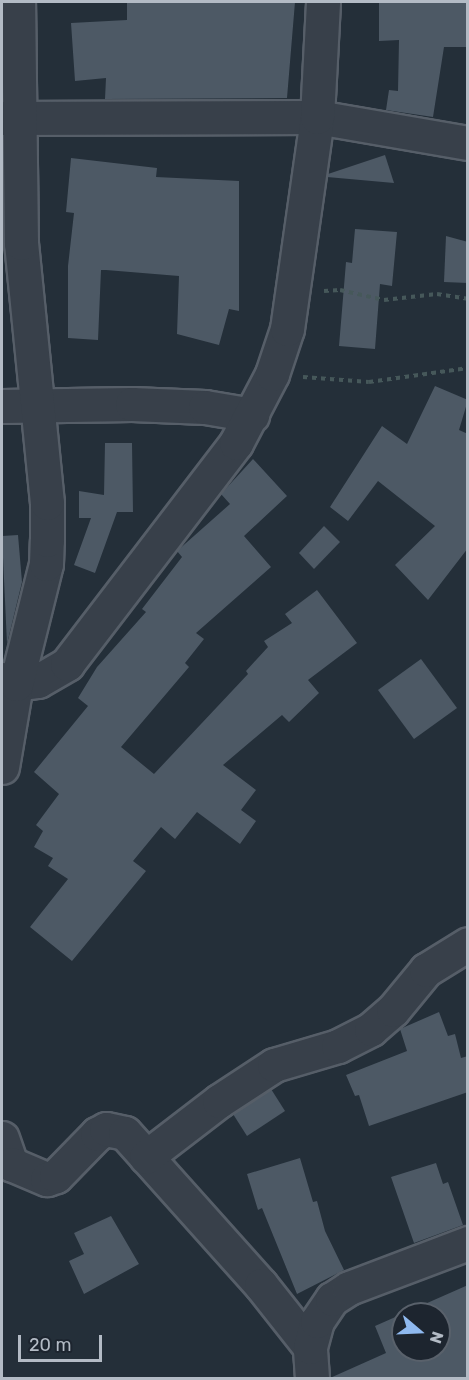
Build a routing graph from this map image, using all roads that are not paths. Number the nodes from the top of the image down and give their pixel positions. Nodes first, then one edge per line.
1 (323, 2) edge
2 (13, 14) edge
3 (10, 117) edge
4 (316, 117) junction
5 (468, 142) edge
6 (2, 406) edge
7 (39, 407) junction
8 (252, 415) junction
9 (9, 681) edge
10 (2, 767) edge
11 (468, 944) edge
12 (2, 1138) edge
13 (146, 1157) junction
14 (468, 1244) edge
15 (311, 1363) edge

1 - 4 street
2 - 3 street
3 - 4 street
3 - 7 street
4 - 5 street
4 - 8 street
6 - 7 street
7 - 8 street
7 - 9 street
8 - 9 street
9 - 10 street
11 - 13 street
12 - 13 street
13 - 15 street
14 - 15 street

